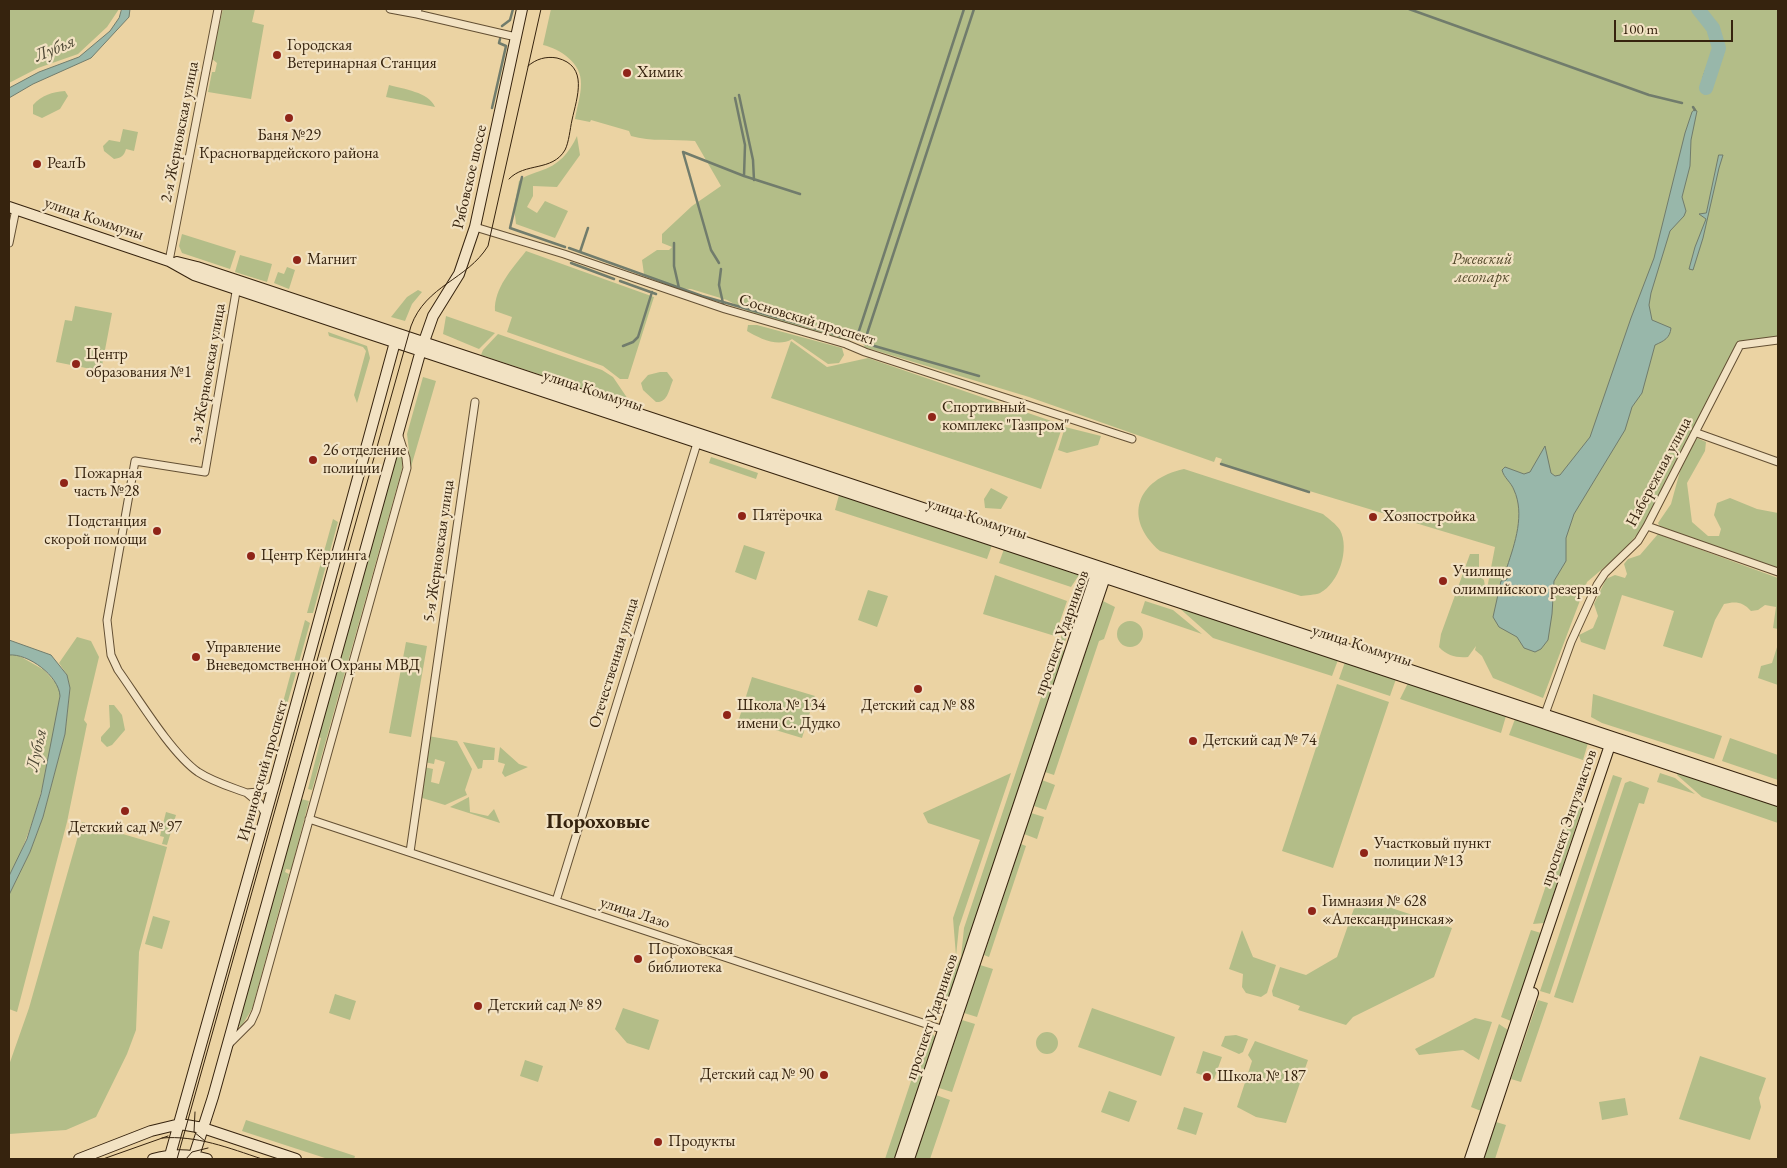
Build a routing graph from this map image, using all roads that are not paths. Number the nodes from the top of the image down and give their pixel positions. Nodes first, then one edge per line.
1 (218, 9) edge
2 (390, 9) edge
3 (522, 9) edge
4 (418, 12) edge
5 (516, 37) junction
6 (13, 208) edge
7 (475, 227) junction
8 (9, 243) edge
9 (169, 261) junction
10 (238, 285) junction
11 (405, 336) junction
12 (1778, 340) edge
13 (395, 342) junction
14 (422, 346) junction
15 (475, 402) dead end
16 (398, 433) junction
17 (1696, 433) junction
18 (699, 438) junction
19 (1132, 439) dead end
20 (1778, 462) edge
21 (1648, 526) junction
22 (1778, 572) edge
23 (1102, 573) junction
24 (1545, 714) junction
25 (1613, 743) junction
26 (274, 785) junction
27 (1778, 792) edge
28 (248, 793) junction
29 (1778, 801) edge
30 (266, 815) junction
31 (309, 819) junction
32 (410, 852) junction
33 (556, 901) junction
34 (948, 1031) junction
35 (226, 1047) junction
36 (180, 1124) junction
37 (203, 1128) junction
38 (194, 1157) edge
39 (170, 1158) edge
40 (79, 1159) edge
41 (153, 1159) edge
42 (207, 1159) edge
43 (296, 1159) edge
44 (900, 1159) edge
45 (909, 1159) edge
46 (1470, 1159) edge
47 (1478, 1159) edge

1 - 9 street, 2-я Жерновская улица
2 - 4 street
3 - 5 main road, Рябовское шоссе
4 - 5 street
5 - 7 main road, Рябовское шоссе
6 - 8 street
6 - 9 main road, улица Коммуны
7 - 14 main road, Рябовское шоссе
7 - 19 street, Сосновский проспект
9 - 10 main road, улица Коммуны
10 - 11 main road, улица Коммуны
10 - 13 main road, улица Коммуны
10 - 28 street, 3-я Жерновская улица
11 - 13 main road
11 - 14 main road, улица Коммуны
12 - 17 street, Набережная улица
13 - 14 main road, улица Коммуны
13 - 26 main road, Ириновский проспект
14 - 16 main road
14 - 18 main road, улица Коммуны
15 - 32 street, 5-я Жерновская улица
16 - 31 street
16 - 35 main road
17 - 20 street
17 - 21 street, Набережная улица
18 - 23 main road, улица Коммуны
18 - 33 street, Отечественная улица
21 - 22 street
21 - 24 street, Набережная улица
23 - 24 main road, улица Коммуны
23 - 25 main road, улица Коммуны
23 - 34 main road, проспект Ударников
24 - 25 main road, улица Коммуны
25 - 27 main road, улица Коммуны
25 - 29 main road, улица Коммуны
25 - 46 main road, проспект Энтузиастов
25 - 47 main road, проспект Энтузиастов
26 - 28 street
26 - 30 main road, Ириновский проспект
28 - 30 street
30 - 36 main road, Ириновский проспект
31 - 32 street, улица Лазо
31 - 35 street
32 - 33 street, улица Лазо
33 - 34 street, улица Лазо
34 - 44 main road, проспект Ударников
34 - 45 main road, проспект Ударников
35 - 37 main road
36 - 37 main road
36 - 39 main road, Ириновский проспект
36 - 40 main road
37 - 38 main road
37 - 43 main road
38 - 39 main road
38 - 42 main road
39 - 41 main road

